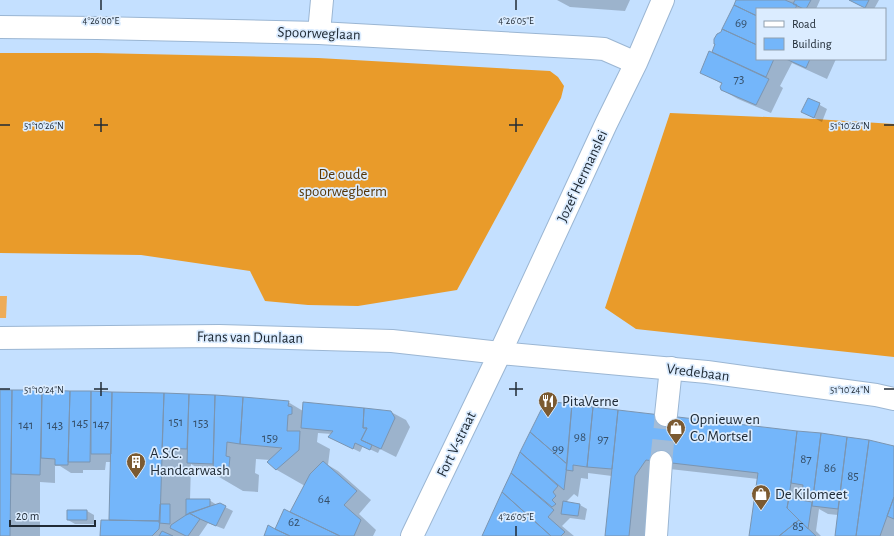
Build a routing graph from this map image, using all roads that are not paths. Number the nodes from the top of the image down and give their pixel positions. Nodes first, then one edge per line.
1 (322, 0) edge
2 (663, 0) edge
3 (0, 27) edge
4 (319, 33) junction
5 (636, 63) junction
6 (0, 338) edge
7 (500, 353) junction
8 (671, 368) junction
9 (894, 398) edge
10 (666, 415) tunnel mouth
11 (662, 462) tunnel mouth
12 (412, 536) edge
13 (656, 536) edge

1 - 4 street
2 - 5 street, Jozef Hermanslei
3 - 4 street, Spoorweglaan
4 - 5 street, Spoorweglaan
5 - 7 street, Jozef Hermanslei
6 - 7 street, Frans van Dunlaan
7 - 8 street, Vredebaan
7 - 12 street, Fort V-straat
8 - 9 street, Vredebaan
8 - 10 street
11 - 13 street

